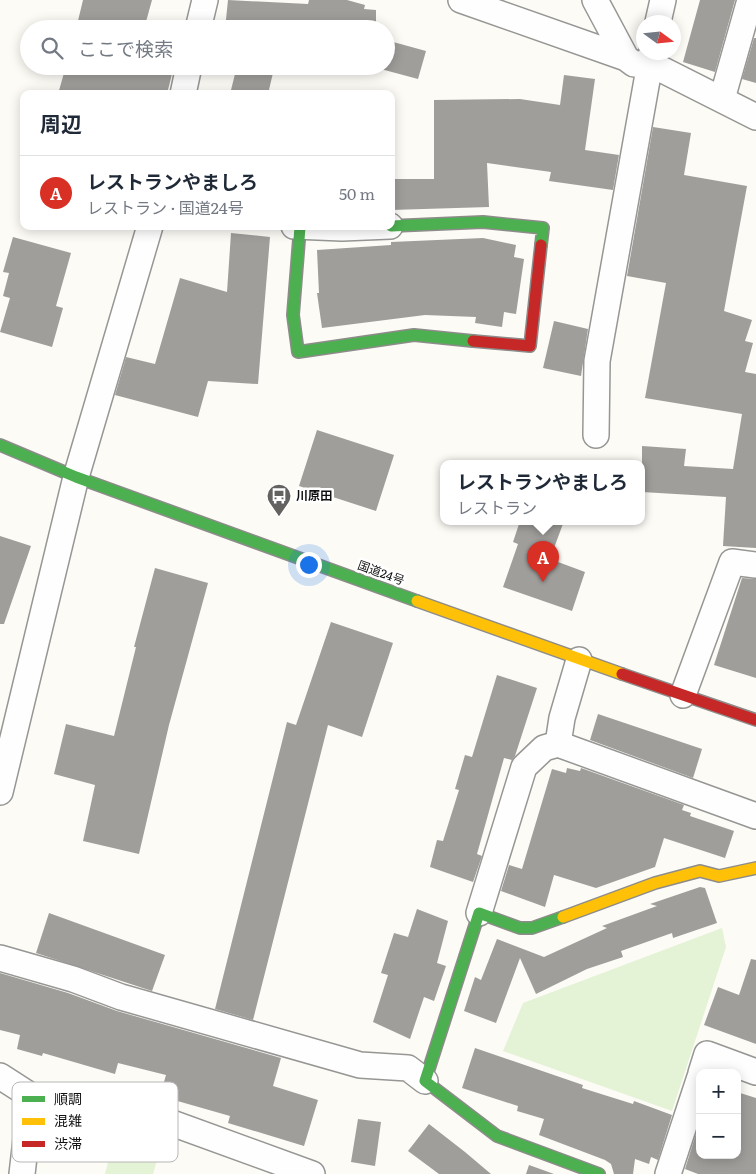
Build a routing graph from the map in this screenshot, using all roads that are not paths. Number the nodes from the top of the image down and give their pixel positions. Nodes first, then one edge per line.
1 (205, 0) edge
2 (461, 0) edge
3 (595, 0) edge
4 (663, 0) edge
5 (750, 0) edge
6 (660, 15) edge
7 (200, 20) edge
8 (636, 51) edge
9 (636, 56) edge
10 (642, 60) edge
11 (646, 60) edge
12 (187, 75) edge
13 (184, 90) edge
14 (722, 99) junction
15 (756, 117) edge
16 (395, 226) edge
17 (149, 230) edge
18 (297, 230) edge
19 (596, 435) dead end
20 (0, 444) edge
21 (76, 477) junction
22 (756, 565) edge
23 (579, 660) junction
24 (683, 695) junction
25 (756, 720) edge
26 (558, 744) junction
27 (0, 792) edge
28 (756, 816) edge
29 (756, 868) edge
30 (479, 913) junction
31 (0, 958) edge
32 (702, 1069) edge
33 (756, 1072) edge
34 (0, 1076) edge
35 (425, 1081) junction
36 (12, 1084) edge
37 (696, 1089) edge
38 (178, 1125) edge
39 (312, 1174) edge
40 (599, 1174) edge
41 (668, 1174) edge

1 - 7 street
2 - 9 street
3 - 8 street
4 - 6 street
5 - 14 street
10 - 19 street
11 - 14 street
12 - 13 street
14 - 15 street
16 - 18 main road
17 - 21 street
20 - 21 main road, 国道24号
21 - 23 main road, 国道24号
21 - 27 street
22 - 24 street
23 - 24 main road, 国道24号
23 - 26 street
24 - 25 main road, 国道24号
26 - 28 street
26 - 30 street
29 - 30 main road
30 - 35 main road
31 - 35 street
32 - 33 street
34 - 36 street
35 - 40 main road
37 - 41 street
38 - 39 street

